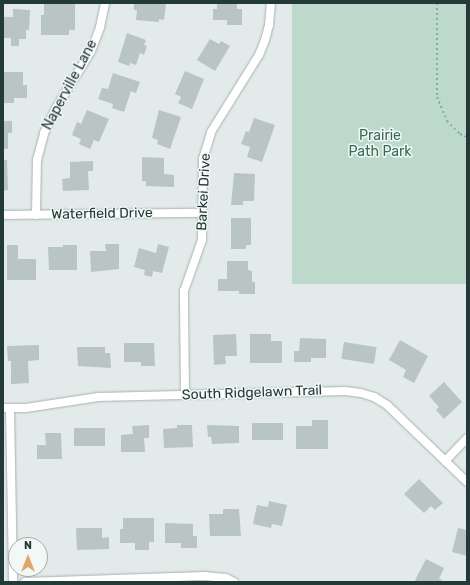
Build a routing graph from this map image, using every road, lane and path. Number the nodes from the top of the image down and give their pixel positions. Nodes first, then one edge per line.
1 (105, 3) edge
2 (272, 3) edge
3 (437, 3) edge
4 (467, 138) edge
5 (202, 213) junction
6 (3, 215) edge
7 (36, 215) junction
8 (185, 395) junction
9 (6, 408) edge
10 (467, 438) edge
11 (445, 461) junction
12 (467, 482) edge
13 (13, 582) edge
14 (25, 582) edge
15 (234, 582) edge

1 - 7 street, Naperville Lane
2 - 5 street, Barkei Drive
3 - 4 path
5 - 7 street, Waterfield Drive
5 - 8 street, Barkei Drive
6 - 7 street, Waterfield Drive
8 - 9 street, South Ridgelawn Trail
8 - 11 street, South Ridgelawn Trail
9 - 13 street
10 - 11 street
11 - 12 street, South Ridgelawn Trail
14 - 15 street

